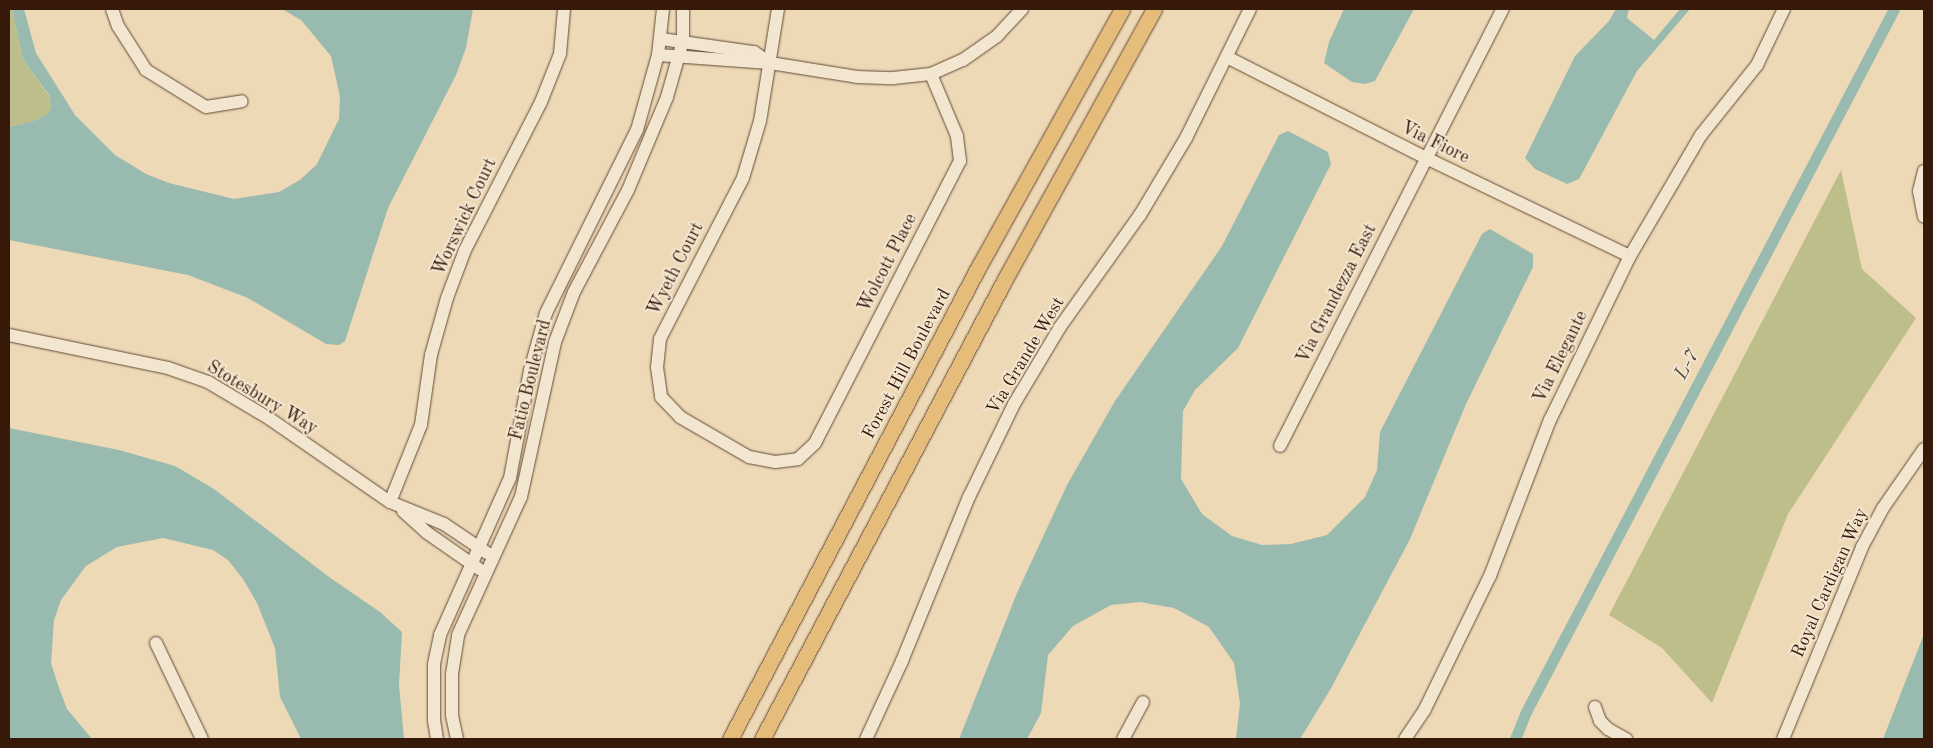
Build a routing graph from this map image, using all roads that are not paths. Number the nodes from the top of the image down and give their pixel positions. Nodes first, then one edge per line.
1 (112, 9) edge
2 (564, 9) edge
3 (663, 9) edge
4 (683, 9) edge
5 (778, 9) edge
6 (1022, 9) edge
7 (1122, 9) edge
8 (1154, 9) edge
9 (1250, 9) edge
10 (1503, 9) edge
11 (1784, 9) edge
12 (661, 39) junction
13 (683, 41) junction
14 (658, 55) junction
15 (1227, 57) junction
16 (679, 58) junction
17 (770, 63) junction
18 (931, 74) junction
19 (242, 102) dead end
20 (1426, 158) junction
21 (1924, 171) edge
22 (1924, 217) edge
23 (1630, 256) junction
24 (9, 335) edge
25 (1280, 446) dead end
26 (1924, 449) edge
27 (798, 459) joint
28 (393, 503) junction
29 (480, 548) junction
30 (494, 557) junction
31 (472, 565) junction
32 (486, 573) junction
33 (156, 643) dead end
34 (1143, 702) dead end
35 (1595, 707) dead end
36 (202, 739) edge
37 (438, 739) edge
38 (457, 739) edge
39 (730, 739) edge
40 (762, 739) edge
41 (866, 739) edge
42 (1123, 739) edge
43 (1405, 739) edge
44 (1626, 739) edge
45 (1783, 739) edge

1 - 19 street
2 - 28 street, Worswick Court
3 - 12 street, Fatio Boulevard
4 - 13 street, Fatio Boulevard
5 - 17 street, Wyeth Court
6 - 18 street
7 - 39 main road, Forest Hill Boulevard
8 - 40 main road
9 - 15 street, Via Grande West
10 - 20 street, Via Grandezza East
11 - 23 street, Via Elegante
12 - 13 street
12 - 14 street, Fatio Boulevard
13 - 16 street, Fatio Boulevard
13 - 17 street
14 - 16 street
14 - 29 street, Fatio Boulevard
15 - 20 street, Via Fiore
15 - 41 street, Via Grande West
16 - 17 street
16 - 30 street, Fatio Boulevard
17 - 18 street
17 - 27 street, Wyeth Court
18 - 27 street, Wolcott Place
20 - 23 street, Via Fiore
20 - 25 street, Via Grandezza East
21 - 22 street
23 - 43 street, Via Elegante
24 - 28 street, Stotesbury Way
26 - 45 street, Royal Cardigan Way
28 - 29 street, Stotesbury Way
28 - 31 street, Stotesbury Way
29 - 30 street, Stotesbury Way
29 - 31 street, Fatio Boulevard
30 - 32 street, Fatio Boulevard
31 - 32 street, Stotesbury Way
31 - 37 street, Fatio Boulevard
32 - 38 street, Fatio Boulevard
33 - 36 street
34 - 42 street
35 - 44 street

